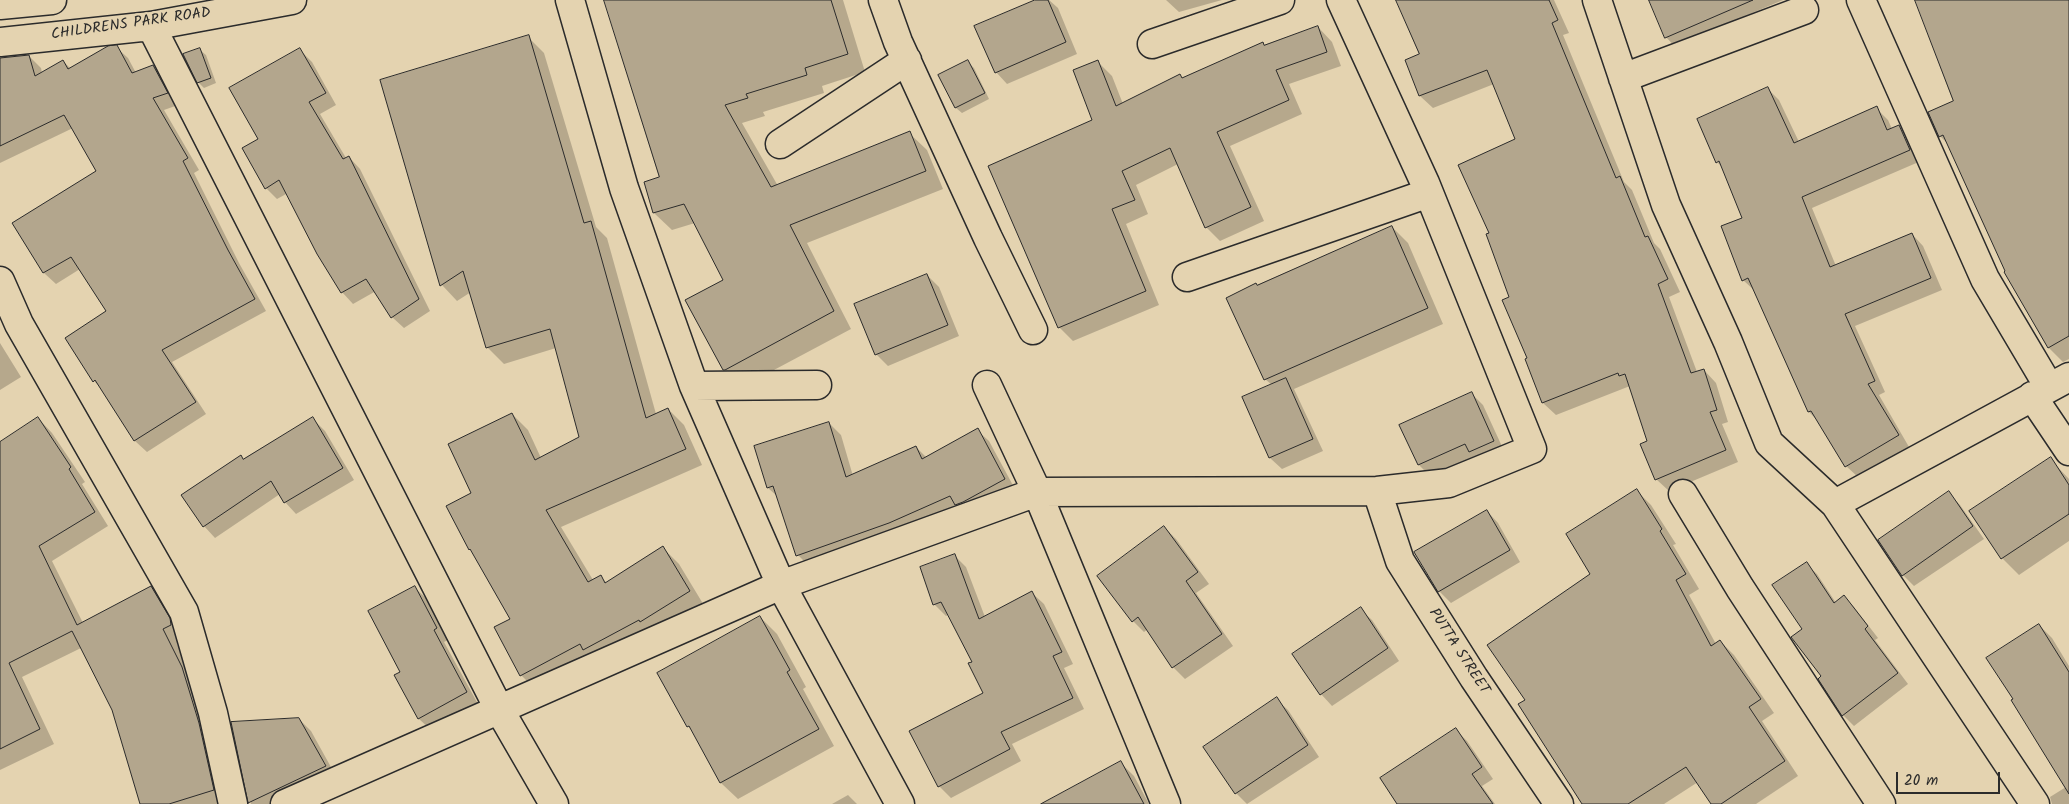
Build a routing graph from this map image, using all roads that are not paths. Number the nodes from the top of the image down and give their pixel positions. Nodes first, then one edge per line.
1 (52, 0) edge
2 (292, 0) edge
3 (570, 0) edge
4 (883, 0) edge
5 (1280, 0) edge
6 (1341, 0) edge
7 (1597, 0) edge
8 (1861, 0) edge
9 (0, 5) edge
10 (1804, 10) dead end
11 (151, 26) junction
12 (0, 42) edge
13 (1152, 44) dead end
14 (907, 60) junction
15 (1623, 78) junction
16 (780, 144) dead end
17 (1429, 193) junction
18 (1187, 277) dead end
19 (0, 281) edge
20 (1033, 330) dead end
21 (818, 385) dead end
22 (987, 385) dead end
23 (694, 386) junction
24 (2050, 387) edge
25 (2069, 451) edge
26 (1378, 491) junction
27 (1037, 492) junction
28 (1683, 494) dead end
29 (1835, 504) junction
30 (781, 585) junction
31 (499, 709) junction
32 (234, 804) edge
33 (285, 804) edge
34 (554, 804) edge
35 (900, 804) edge
36 (1166, 804) edge
37 (1559, 804) edge
38 (1881, 804) edge
39 (2035, 804) edge

1 - 9 street
2 - 11 street, CHILDRENS PARK ROAD
3 - 23 street
4 - 14 street
5 - 13 street
6 - 17 street
7 - 15 street
8 - 24 street
10 - 15 street
11 - 12 street, CHILDRENS PARK ROAD
11 - 31 street
14 - 16 street
14 - 20 street
15 - 29 street
17 - 18 street
17 - 26 street
19 - 32 street
21 - 23 street
22 - 27 street
23 - 30 street
24 - 25 street
24 - 29 street
26 - 27 street
26 - 37 street, PUTTA STREET
27 - 30 street
27 - 36 street
28 - 38 street
29 - 39 street
30 - 31 street
30 - 35 street
31 - 33 street
31 - 34 street

